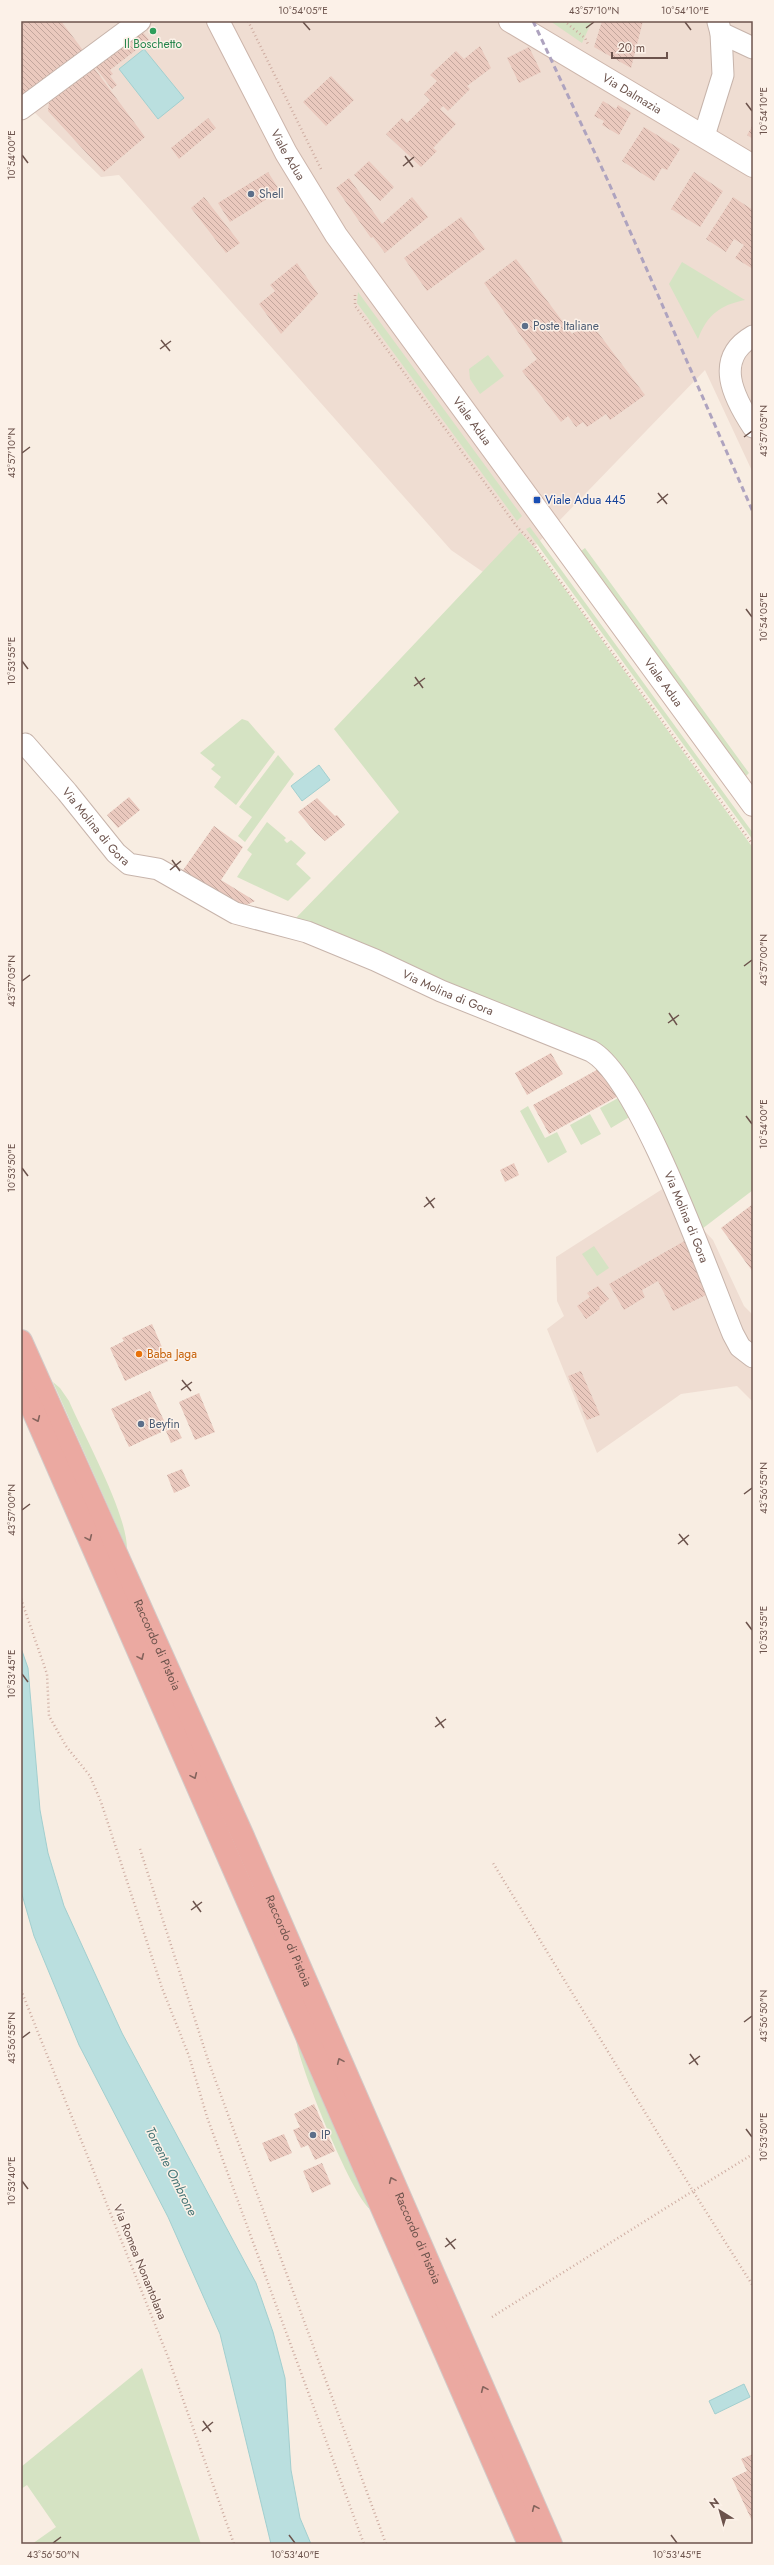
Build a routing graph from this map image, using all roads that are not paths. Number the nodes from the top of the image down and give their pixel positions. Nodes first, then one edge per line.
1 (140, 21) edge
2 (218, 21) edge
3 (510, 21) edge
4 (720, 27) edge
5 (753, 48) edge
6 (21, 109) edge
7 (704, 136) junction
8 (753, 166) edge
9 (753, 336) edge
10 (753, 427) edge
11 (25, 744) dead end
12 (753, 805) edge
13 (21, 1340) edge
14 (753, 1357) edge
15 (21, 1383) edge
16 (529, 2544) edge
17 (551, 2544) edge

1 - 6 street
2 - 12 main road, Viale Adua
3 - 7 main road, Via Dalmazia
4 - 5 street
4 - 7 street
7 - 8 main road, Via Dalmazia
9 - 10 street
11 - 14 street, Via Molina di Gora
17 -> 13 highway, Raccordo di Pistoia
15 -> 16 highway, Raccordo di Pistoia

